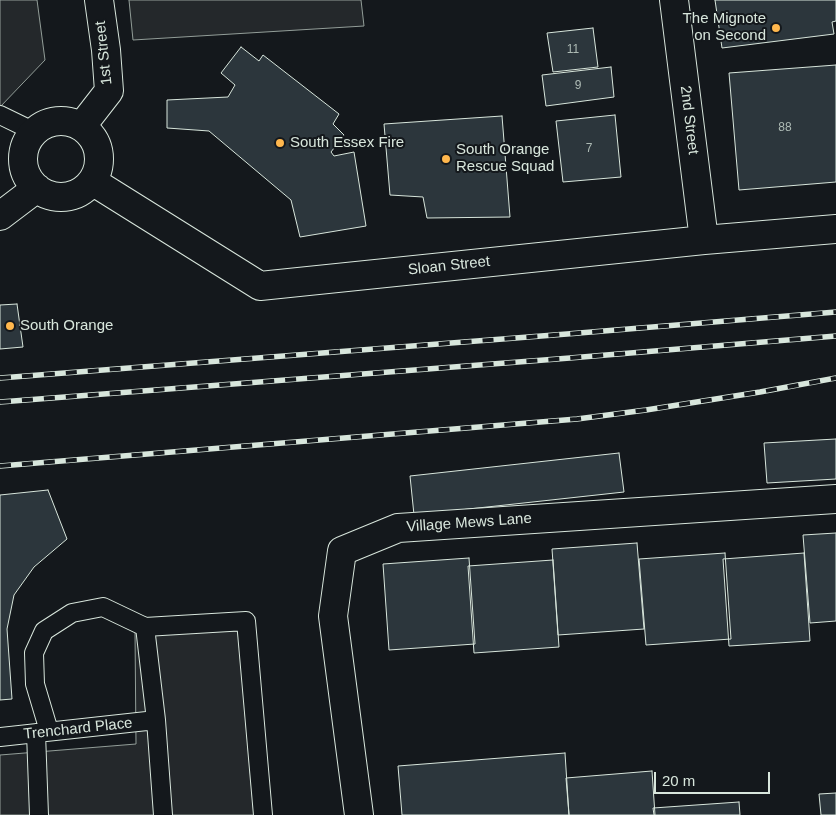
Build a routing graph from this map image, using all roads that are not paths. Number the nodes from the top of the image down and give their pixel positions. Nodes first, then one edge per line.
1 (99, 0) edge
2 (674, 0) edge
3 (0, 115) edge
4 (81, 127) junction
5 (35, 132) junction
6 (92, 181) junction
7 (38, 188) junction
8 (0, 216) edge
9 (836, 229) edge
10 (704, 240) junction
11 (836, 499) edge
12 (145, 627) junction
13 (156, 720) junction
14 (42, 732) junction
15 (0, 737) edge
16 (40, 815) edge
17 (163, 815) edge
18 (263, 815) edge
19 (359, 815) edge

1 - 4 street, 1st Street
2 - 10 street, 2nd Street
3 - 5 lane
4 - 5 street
4 - 6 street
5 - 7 street
6 - 7 street
6 - 10 street, Sloan Street
7 - 8 street
9 - 10 street, Sloan Street
11 - 19 street, Village Mews Lane
12 - 13 lane
12 - 14 lane
12 - 18 lane
13 - 14 lane, Trenchard Place
13 - 17 lane
14 - 15 lane, Trenchard Place
14 - 16 lane

